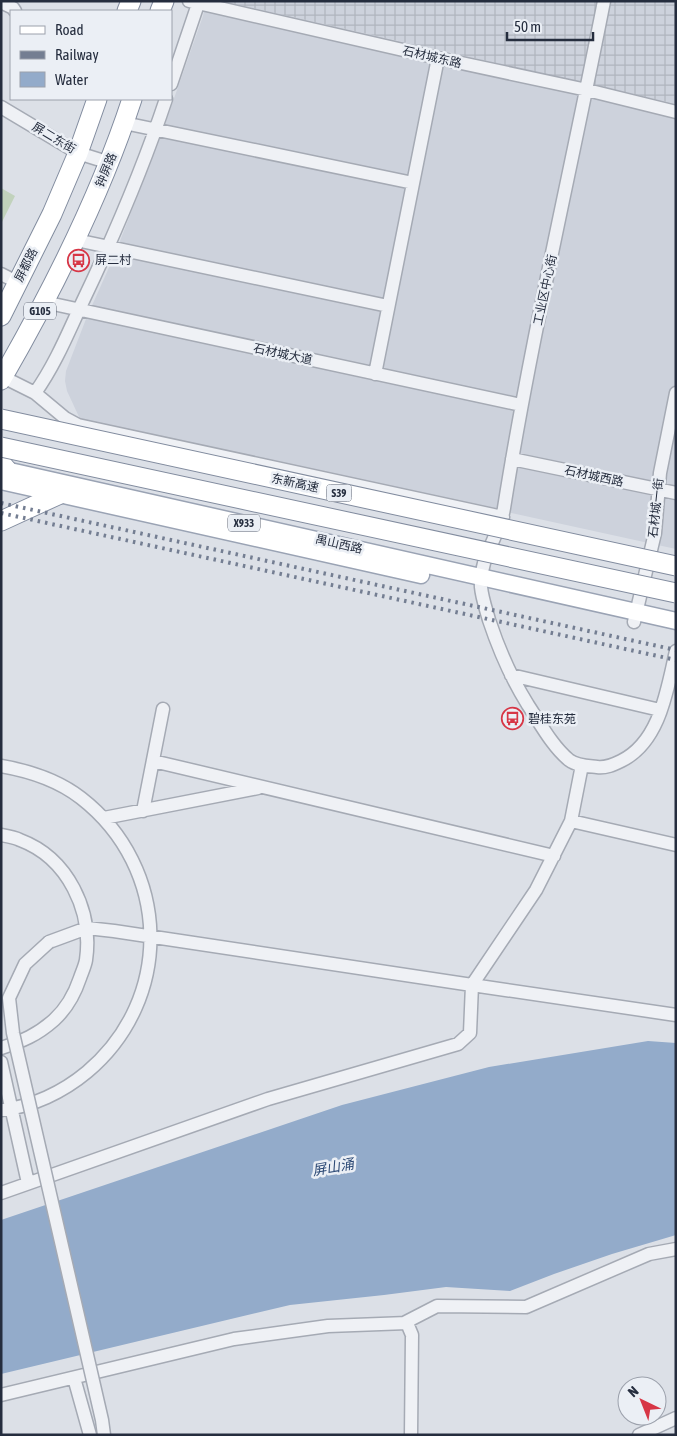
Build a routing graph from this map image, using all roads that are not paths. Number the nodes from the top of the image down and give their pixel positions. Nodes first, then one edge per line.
1 (604, 1) edge
2 (1, 2) edge
3 (196, 2) edge
4 (14, 10) edge
5 (438, 58) junction
6 (172, 81) edge
7 (587, 90) junction
8 (97, 100) edge
9 (132, 100) edge
10 (166, 100) edge
11 (1, 107) edge
12 (676, 112) edge
13 (124, 123) junction
14 (156, 129) junction
15 (78, 153) junction
16 (110, 163) junction
17 (413, 182) junction
18 (76, 240) junction
19 (109, 247) junction
20 (9, 278) edge
21 (44, 302) junction
22 (388, 306) junction
23 (79, 310) junction
24 (1, 316) edge
25 (375, 374) junction
26 (2, 379) edge
27 (35, 393) junction
28 (676, 394) edge
29 (521, 405) junction
30 (1, 419) edge
31 (1, 447) edge
32 (512, 459) junction
33 (3, 471) edge
34 (657, 489) junction
35 (676, 493) edge
36 (60, 494) junction
37 (503, 517) junction
38 (1, 521) edge
39 (676, 566) edge
40 (481, 582) junction
41 (676, 593) edge
42 (635, 617) junction
43 (676, 621) edge
44 (676, 632) edge
45 (676, 651) edge
46 (511, 675) junction
47 (163, 708) dead end
48 (660, 710) junction
49 (152, 761) junction
50 (582, 765) junction
51 (1, 766) edge
52 (262, 787) junction
53 (143, 811) junction
54 (104, 818) junction
55 (571, 822) junction
56 (1, 835) edge
57 (676, 845) edge
58 (554, 856) junction
59 (87, 928) junction
60 (151, 937) junction
61 (472, 985) junction
62 (676, 1015) edge
63 (1, 1048) edge
64 (1, 1062) edge
65 (6, 1110) edge
66 (28, 1183) junction
67 (1, 1192) edge
68 (676, 1249) edge
69 (404, 1323) junction
70 (74, 1378) junction
71 (1, 1395) edge
72 (676, 1418) edge
73 (90, 1435) edge
74 (104, 1435) edge
75 (411, 1435) edge
76 (639, 1435) edge

1 - 7 street, 工业区中心街
2 - 4 street
3 - 5 street, 石材城东路
3 - 6 street
5 - 7 street, 石材城东路
5 - 17 street
7 - 12 street, 石材城东路
7 - 29 street, 工业区中心街
8 - 15 highway, G105
9 - 13 highway, 钟屏路 / G105
10 - 14 street
11 - 15 street, 屏二东街
13 - 14 street
13 - 16 highway, 钟屏路 / G105
14 - 17 street
14 - 19 street
15 - 16 street, 屏二东街
15 - 20 highway, 屏都路 / G105
16 - 18 highway, 钟屏路 / G105
17 - 22 street
18 - 19 street
18 - 21 highway, G105
19 - 22 street
19 - 23 street
20 - 24 highway, 屏都路 / G105
21 - 23 street, 石材城大道
21 - 26 highway, G105
22 - 25 street
23 - 25 street, 石材城大道
23 - 27 street
25 - 29 street, 石材城大道
26 - 27 street
27 - 37 street
28 - 34 street, 石材城一街
29 - 32 street, 工业区中心街
30 - 39 highway, 东新高速 / S39, bridge
31 - 41 highway, S39, bridge
32 - 34 street, 石材城西路
32 - 37 street, 工业区中心街
33 - 36 main road, 禺山西路 / X933
33 - 40 main road, 禺山西路 / X933
34 - 35 street, 石材城西路
34 - 42 street, 石材城一街
36 - 38 highway
36 - 40 main road, 禺山西路 / X933
37 - 40 street, 工业区中心街
40 - 42 main road, 禺山西路 / X933
40 - 46 street
42 - 43 main road, 禺山西路 / X933
42 - 44 main road, 禺山西路 / X933
45 - 48 street
46 - 48 street
46 - 50 street
47 - 49 street
48 - 50 street
49 - 52 street
49 - 53 street
50 - 55 street
51 - 54 street
52 - 53 street
52 - 58 street
53 - 54 street
54 - 60 street
55 - 57 street
55 - 58 street
56 - 59 street
58 - 61 street
59 - 60 street
59 - 63 street
59 - 74 street, bridge
60 - 61 street
60 - 65 street
61 - 62 street
61 - 66 street
64 - 65 street
65 - 66 street
66 - 67 street
68 - 69 street
69 - 70 street
69 - 75 street
70 - 71 street
70 - 73 street
72 - 76 street

